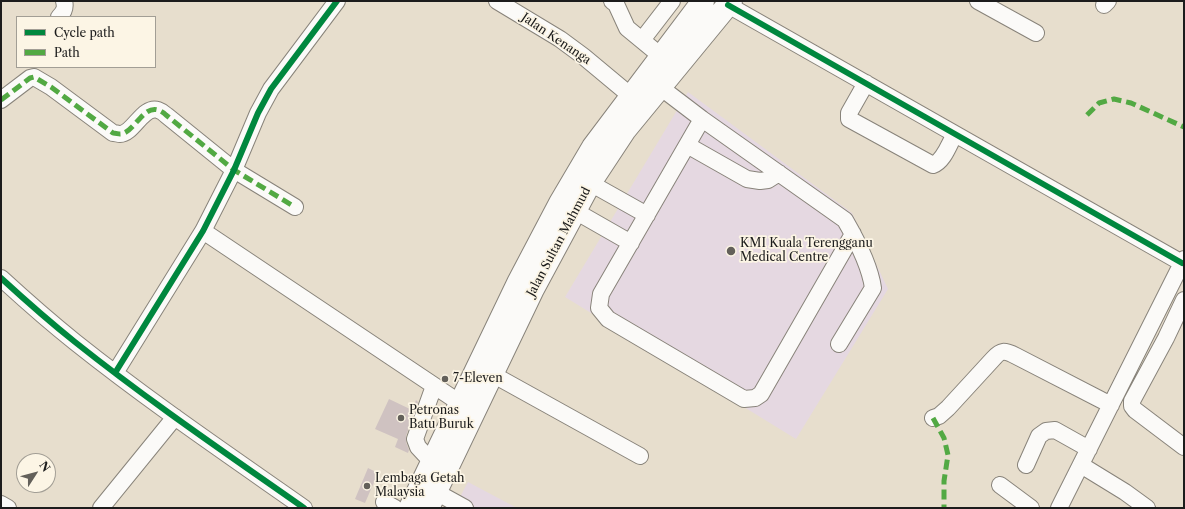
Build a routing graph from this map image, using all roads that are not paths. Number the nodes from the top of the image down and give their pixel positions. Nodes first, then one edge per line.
1 (64, 1) edge
2 (497, 1) edge
3 (612, 1) edge
4 (672, 1) edge
5 (702, 1) edge
6 (978, 1) edge
7 (333, 3) edge
8 (729, 3) edge
9 (60, 16) edge
10 (1036, 33) dead end
11 (642, 40) junction
12 (661, 56) junction
13 (27, 73) edge
14 (866, 83) junction
15 (660, 86) junction
16 (631, 96) junction
17 (1, 100) edge
18 (702, 119) junction
19 (955, 134) junction
20 (687, 144) junction
21 (234, 170) junction
22 (779, 173) junction
23 (590, 183) junction
24 (295, 207) dead end
25 (575, 211) junction
26 (646, 215) junction
27 (203, 231) junction
28 (853, 234) junction
29 (630, 243) junction
30 (1183, 261) edge
31 (2, 283) edge
32 (1184, 300) edge
33 (1150, 327) junction
34 (1166, 338) junction
35 (839, 344) dead end
36 (115, 373) junction
37 (492, 374) junction
38 (434, 386) junction
39 (460, 403) junction
40 (1111, 405) junction
41 (175, 417) junction
42 (933, 418) dead end
43 (1184, 447) edge
44 (1089, 449) junction
45 (640, 456) dead end
46 (432, 462) junction
47 (1026, 465) dead end
48 (1080, 465) junction
49 (1000, 485) dead end
50 (432, 500) edge
51 (1, 504) edge
52 (106, 506) edge
53 (8, 508) edge
54 (304, 508) edge
55 (410, 508) edge
56 (465, 508) edge
57 (1031, 508) edge
58 (1059, 508) edge
59 (1147, 508) edge

1 - 9 street
2 - 16 street, Jalan Kenanga
3 - 11 street
4 - 11 street
5 - 12 highway, Jalan Sultan Mahmud
6 - 10 street
7 - 21 street
8 - 14 street
8 - 15 highway, Jalan Sultan Mahmud
11 - 12 street
12 - 16 highway, Jalan Sultan Mahmud
13 - 17 street
13 - 21 street
14 - 19 street
14 - 19 street
15 - 18 street
15 - 23 highway, Jalan Sultan Mahmud
16 - 39 highway, Jalan Sultan Mahmud
18 - 20 street
18 - 22 street
19 - 30 street
20 - 22 street
20 - 26 street
21 - 24 street
21 - 27 street
22 - 28 street
23 - 25 highway, Jalan Sultan Mahmud
23 - 26 street
25 - 29 street
25 - 37 highway, Jalan Sultan Mahmud
26 - 29 street
27 - 36 street
27 - 38 street
28 - 29 street
28 - 35 street
30 - 33 street
31 - 36 street
32 - 34 street
33 - 34 street
33 - 40 street
34 - 43 street
36 - 41 street
37 - 45 street
37 - 50 highway, Jalan Sultan Mahmud
38 - 39 street
38 - 46 street
39 - 46 highway, Jalan Sultan Mahmud
40 - 42 street
40 - 44 street
41 - 52 street
41 - 54 street
44 - 47 street
44 - 48 street
46 - 55 highway, Jalan Sultan Mahmud
48 - 58 street
48 - 59 street
49 - 57 street
50 - 56 street
51 - 53 street

